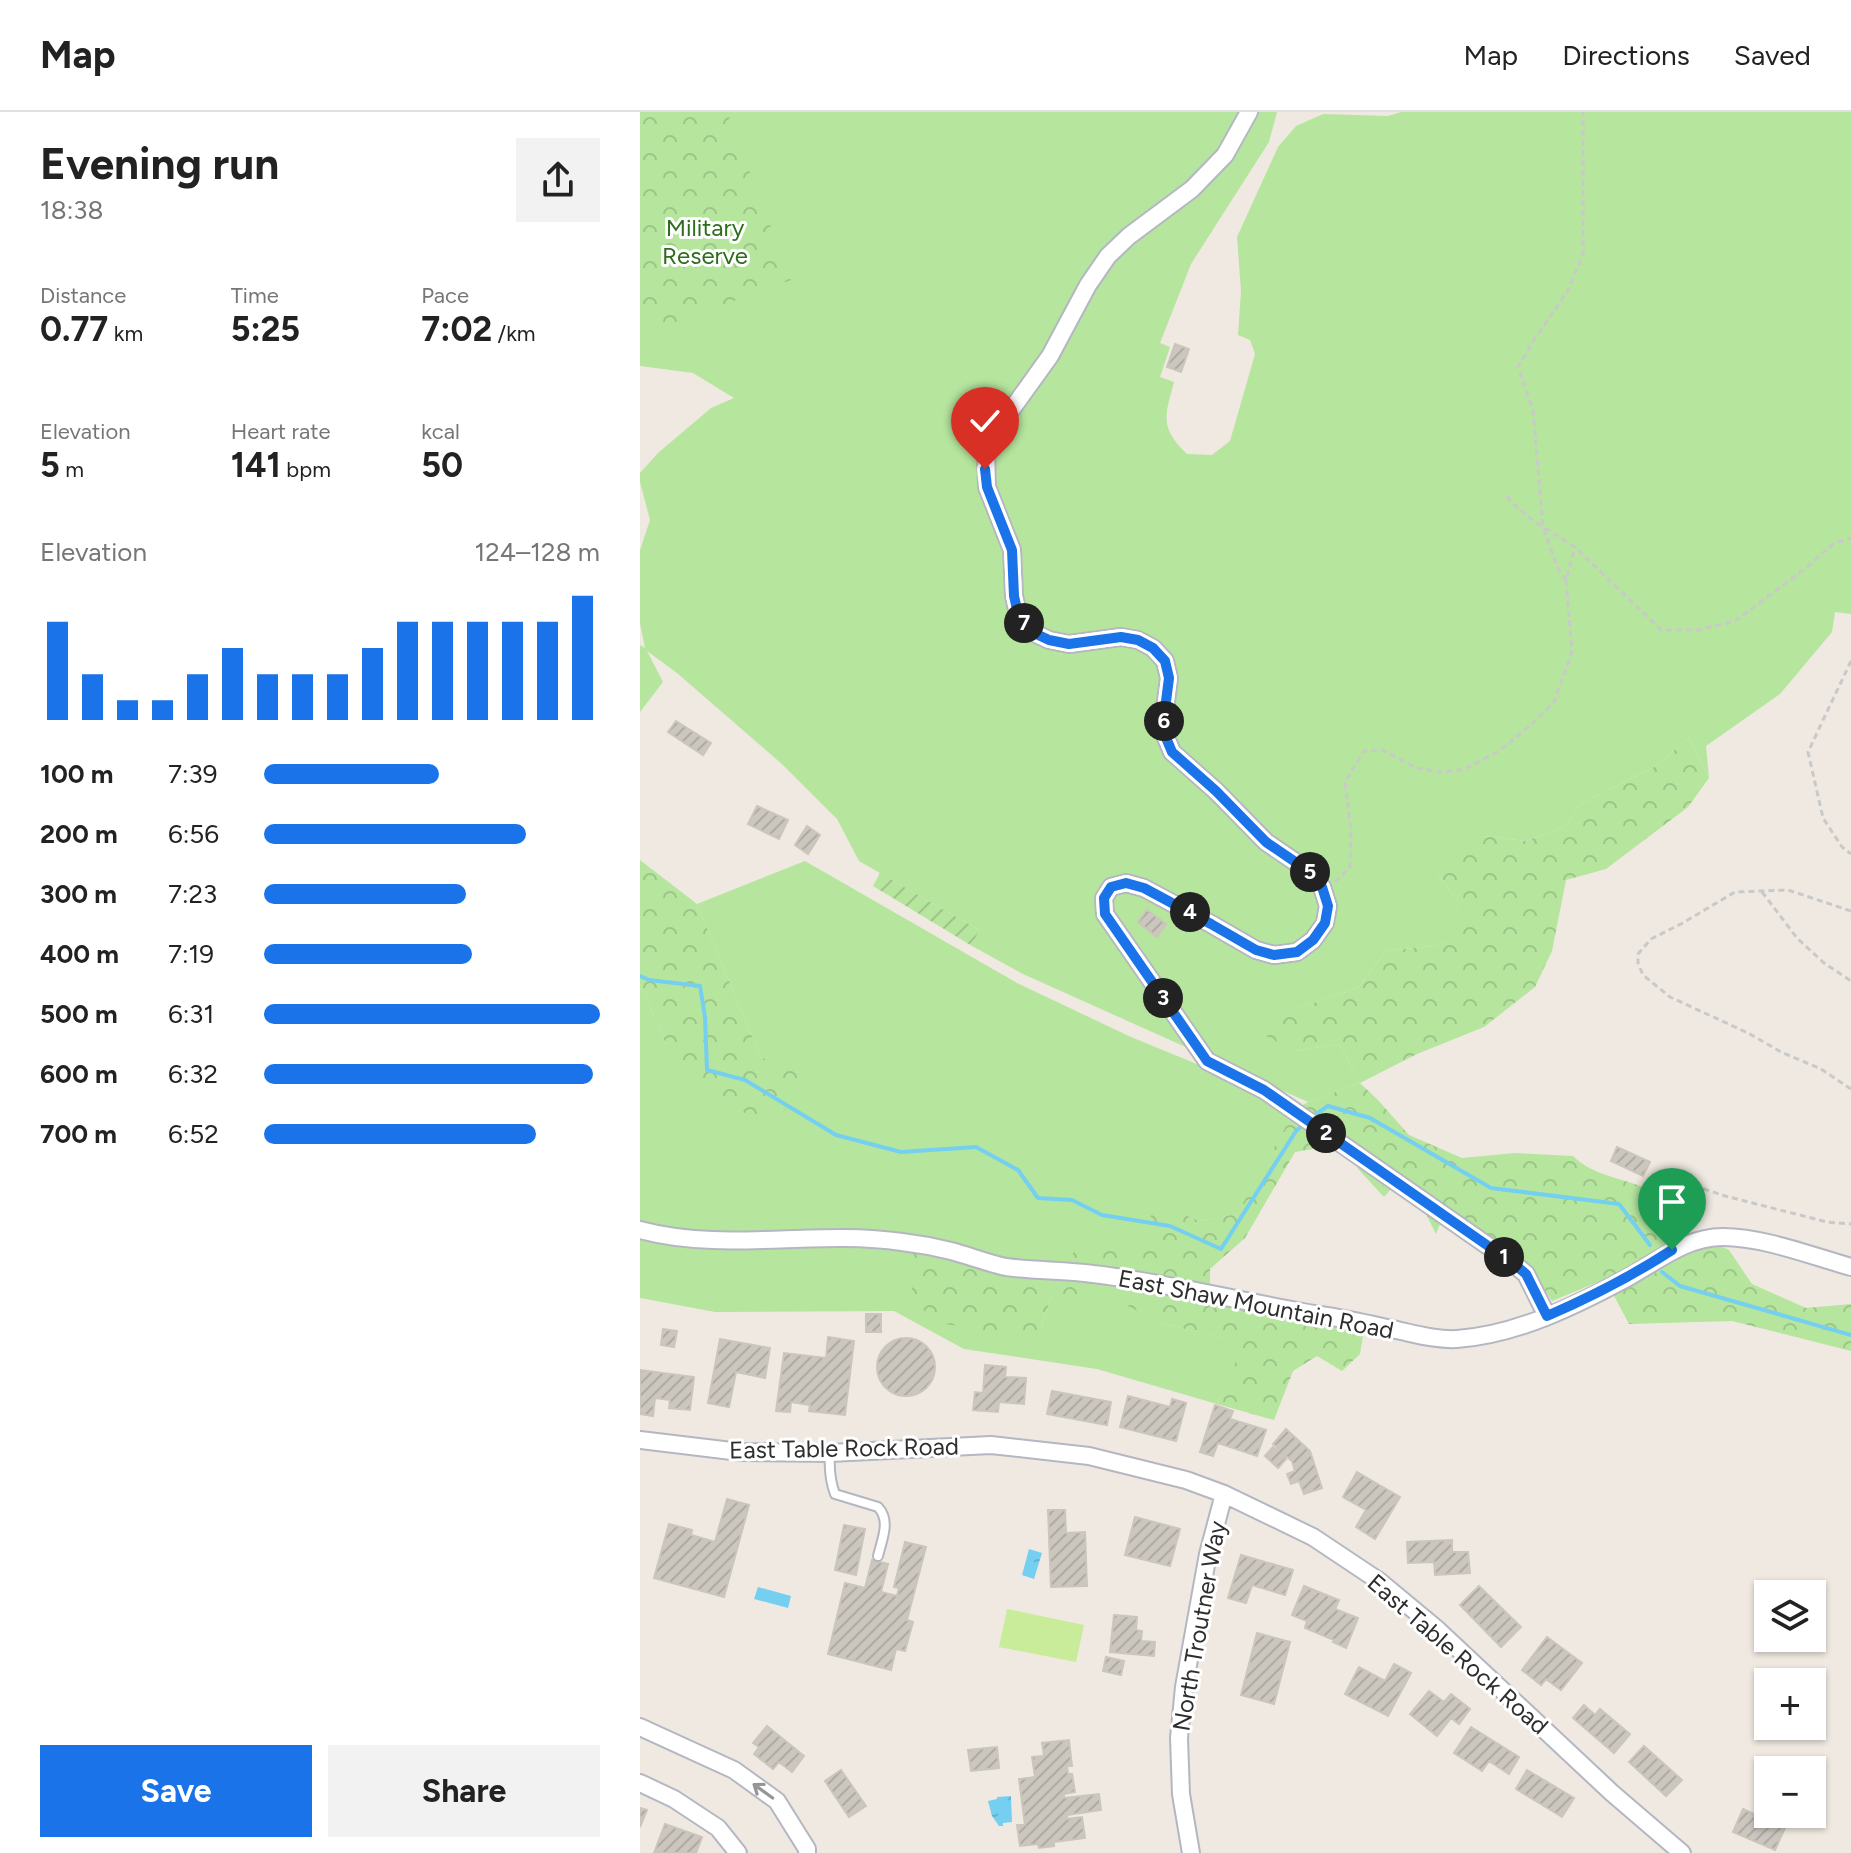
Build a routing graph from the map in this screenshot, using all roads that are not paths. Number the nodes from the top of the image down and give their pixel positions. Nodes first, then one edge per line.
1 (1249, 112) edge
2 (640, 1230) edge
3 (1851, 1267) edge
4 (1547, 1316) junction
5 (640, 1440) edge
6 (830, 1453) junction
7 (1224, 1494) junction
8 (878, 1556) dead end
9 (640, 1727) edge
10 (640, 1783) edge
11 (738, 1853) edge
12 (807, 1853) edge
13 (1191, 1853) edge
14 (1682, 1853) edge

1 - 4 street
2 - 4 street, East Shaw Mountain Road
3 - 4 street, East Shaw Mountain Road
5 - 6 street, East Table Rock Road
6 - 7 street, East Table Rock Road
6 - 8 lane
7 - 13 street, North Troutner Way
7 - 14 street, East Table Rock Road
12 -> 9 street
10 - 11 street

